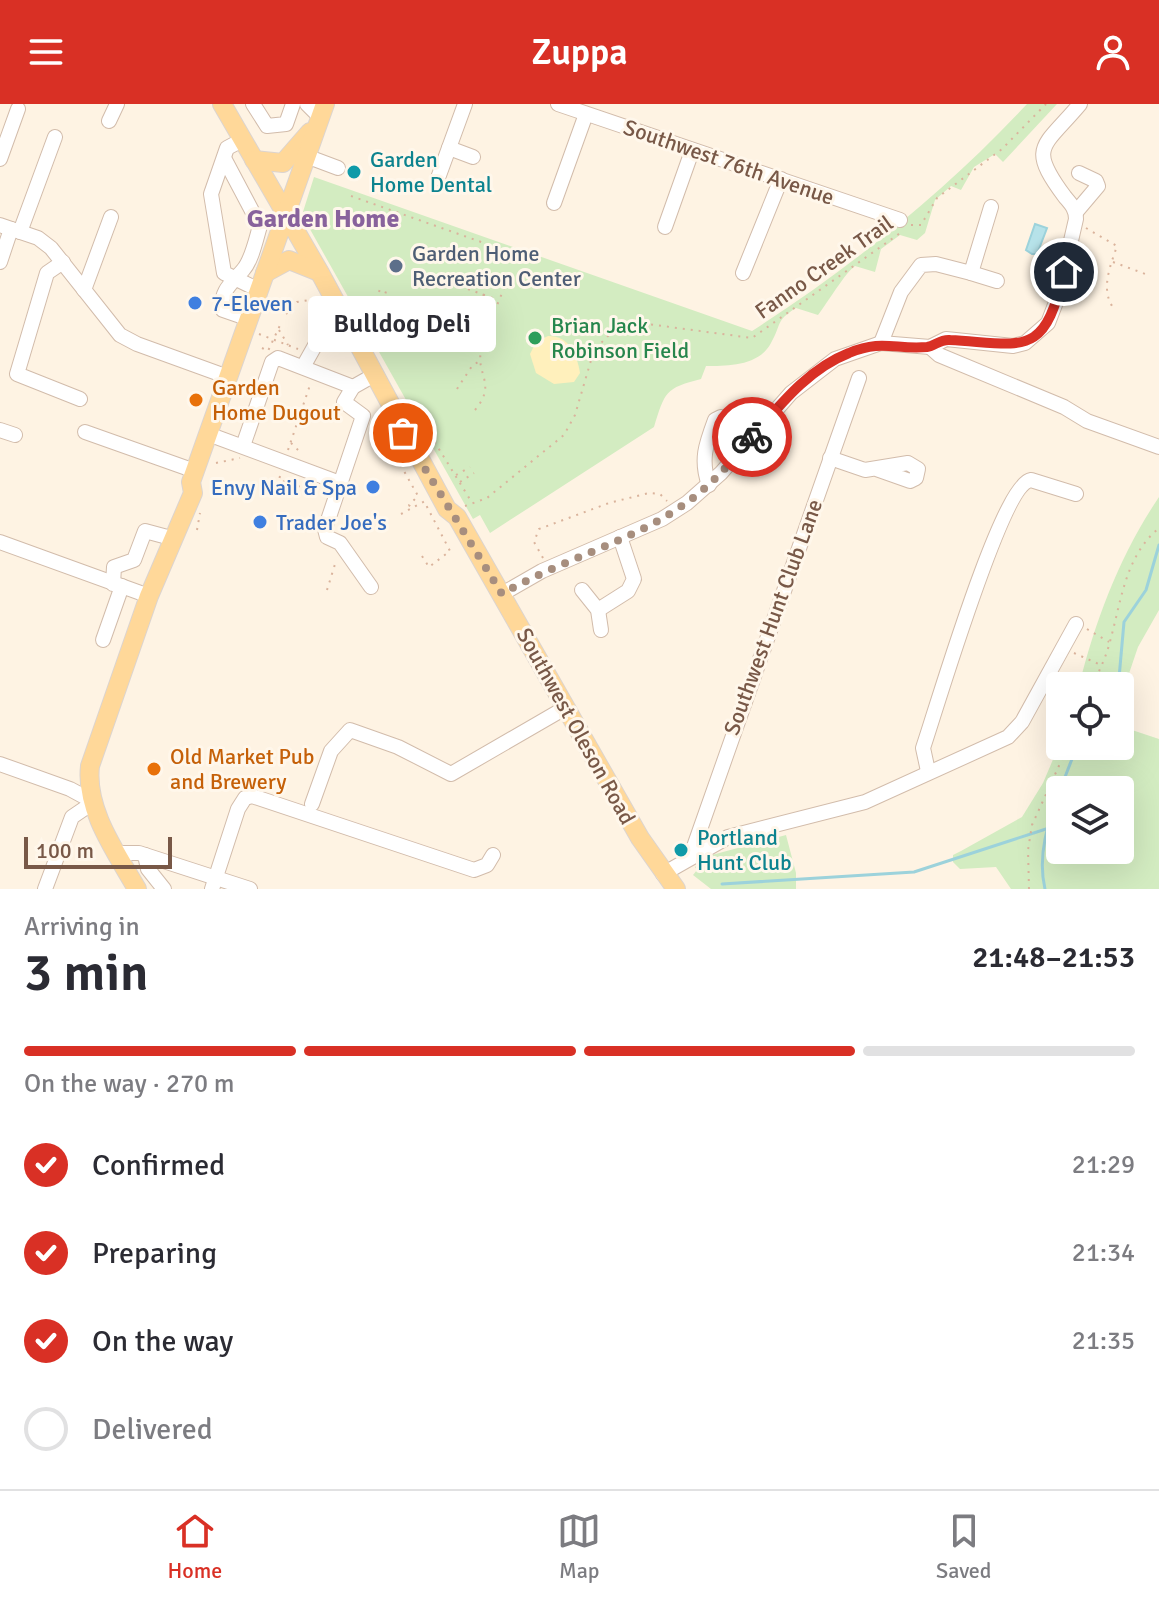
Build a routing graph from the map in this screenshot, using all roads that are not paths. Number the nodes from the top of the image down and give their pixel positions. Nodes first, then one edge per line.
1 (117, 104) edge
2 (222, 104) edge
3 (253, 104) edge
4 (293, 104) edge
5 (465, 104) edge
6 (558, 104) edge
7 (1080, 104) edge
8 (18, 109) dead end
9 (318, 111) edge
10 (586, 114) junction
11 (109, 121) dead end
12 (55, 137) dead end
13 (242, 140) junction
14 (449, 148) junction
15 (692, 151) junction
16 (306, 156) junction
17 (473, 157) dead end
18 (224, 158) junction
19 (0, 159) edge
20 (254, 160) junction
21 (338, 168) dead end
22 (1079, 173) dead end
23 (438, 178) dead end
24 (781, 179) junction
25 (554, 203) dead end
26 (991, 207) dead end
27 (286, 214) junction
28 (111, 217) dead end
29 (1075, 217) junction
30 (900, 220) dead end
31 (665, 227) dead end
32 (10, 228) edge
33 (0, 262) edge
34 (63, 262) junction
35 (320, 273) junction
36 (743, 273) dead end
37 (971, 273) junction
38 (233, 278) junction
39 (997, 281) dead end
40 (262, 282) junction
41 (84, 290) junction
42 (254, 326) junction
43 (881, 343) junction
44 (930, 347) junction
45 (376, 374) junction
46 (228, 377) junction
47 (859, 378) dead end
48 (353, 387) junction
49 (80, 399) dead end
50 (758, 430) junction
51 (85, 432) dead end
52 (208, 434) junction
53 (1159, 447) edge
54 (244, 452) junction
55 (830, 458) junction
56 (876, 469) dead end
57 (193, 476) junction
58 (340, 483) junction
59 (709, 485) junction
60 (1076, 494) dead end
61 (173, 533) junction
62 (620, 537) junction
63 (0, 542) edge
64 (117, 585) junction
65 (371, 587) dead end
66 (582, 590) dead end
67 (502, 594) junction
68 (149, 596) junction
69 (598, 610) junction
70 (1076, 624) road end
71 (601, 630) dead end
72 (103, 640) dead end
73 (565, 708) junction
74 (0, 764) edge
75 (928, 771) junction
76 (94, 802) junction
77 (312, 804) dead end
78 (117, 853) junction
79 (145, 855) junction
80 (493, 855) dead end
81 (690, 858) junction
82 (663, 874) junction
83 (214, 884) edge
84 (45, 889) edge
85 (137, 889) edge
86 (164, 889) edge
87 (250, 889) edge
88 (676, 889) edge

1 - 11 street
2 - 13 main road, Southwest Oleson Road
3 - 4 street
5 - 14 street
6 - 10 street, Southwest 76th Avenue
7 - 29 street
8 - 19 street
9 - 16 main road
9 - 20 main road
10 - 15 street, Southwest 76th Avenue
10 - 25 street
12 - 32 street
13 - 18 street
13 - 20 main road, Southwest Oleson Road
14 - 17 street
14 - 23 street
15 - 24 street, Southwest 76th Avenue
15 - 31 street
16 - 21 street
16 - 27 main road
18 - 38 street
18 - 38 street
20 - 27 main road, Southwest Oleson Road
22 - 29 street
24 - 30 street, Southwest 76th Avenue
24 - 36 street
26 - 37 street
27 - 35 main road, Southwest Oleson Road
27 - 40 main road
28 - 41 street
29 - 44 street
32 - 33 street
32 - 34 street
34 - 41 street
34 - 49 street
35 - 40 main road
35 - 45 main road, Southwest Oleson Road
37 - 39 street
37 - 43 street
38 - 40 street
38 - 42 street
40 - 42 main road
41 - 46 street
42 - 46 main road
43 - 44 street
43 - 50 street
44 - 53 street
45 - 48 street
45 - 67 main road, Southwest Oleson Road
46 - 52 main road
47 - 55 street, Southwest Hunt Club Lane
48 - 54 street
48 - 58 street
50 - 59 street
50 - 59 street
51 - 57 street
52 - 54 street
52 - 57 main road
54 - 58 street
55 - 56 street
55 - 81 street, Southwest Hunt Club Lane
57 - 61 main road
58 - 65 street
59 - 62 street
60 - 75 street
61 - 64 street
61 - 68 main road
62 - 67 street
62 - 69 street
63 - 64 street
64 - 68 street
64 - 72 street
66 - 69 street
67 - 73 main road, Southwest Oleson Road
68 - 76 main road
69 - 71 street
70 - 75 street
73 - 77 street
73 - 82 main road, Southwest Oleson Road
74 - 76 street
75 - 81 street
76 - 78 main road
76 - 84 street
78 - 79 street
78 - 85 main road
79 - 83 street
79 - 86 street
80 - 83 street
81 - 82 street
82 - 88 main road, Southwest Oleson Road
83 - 87 street

